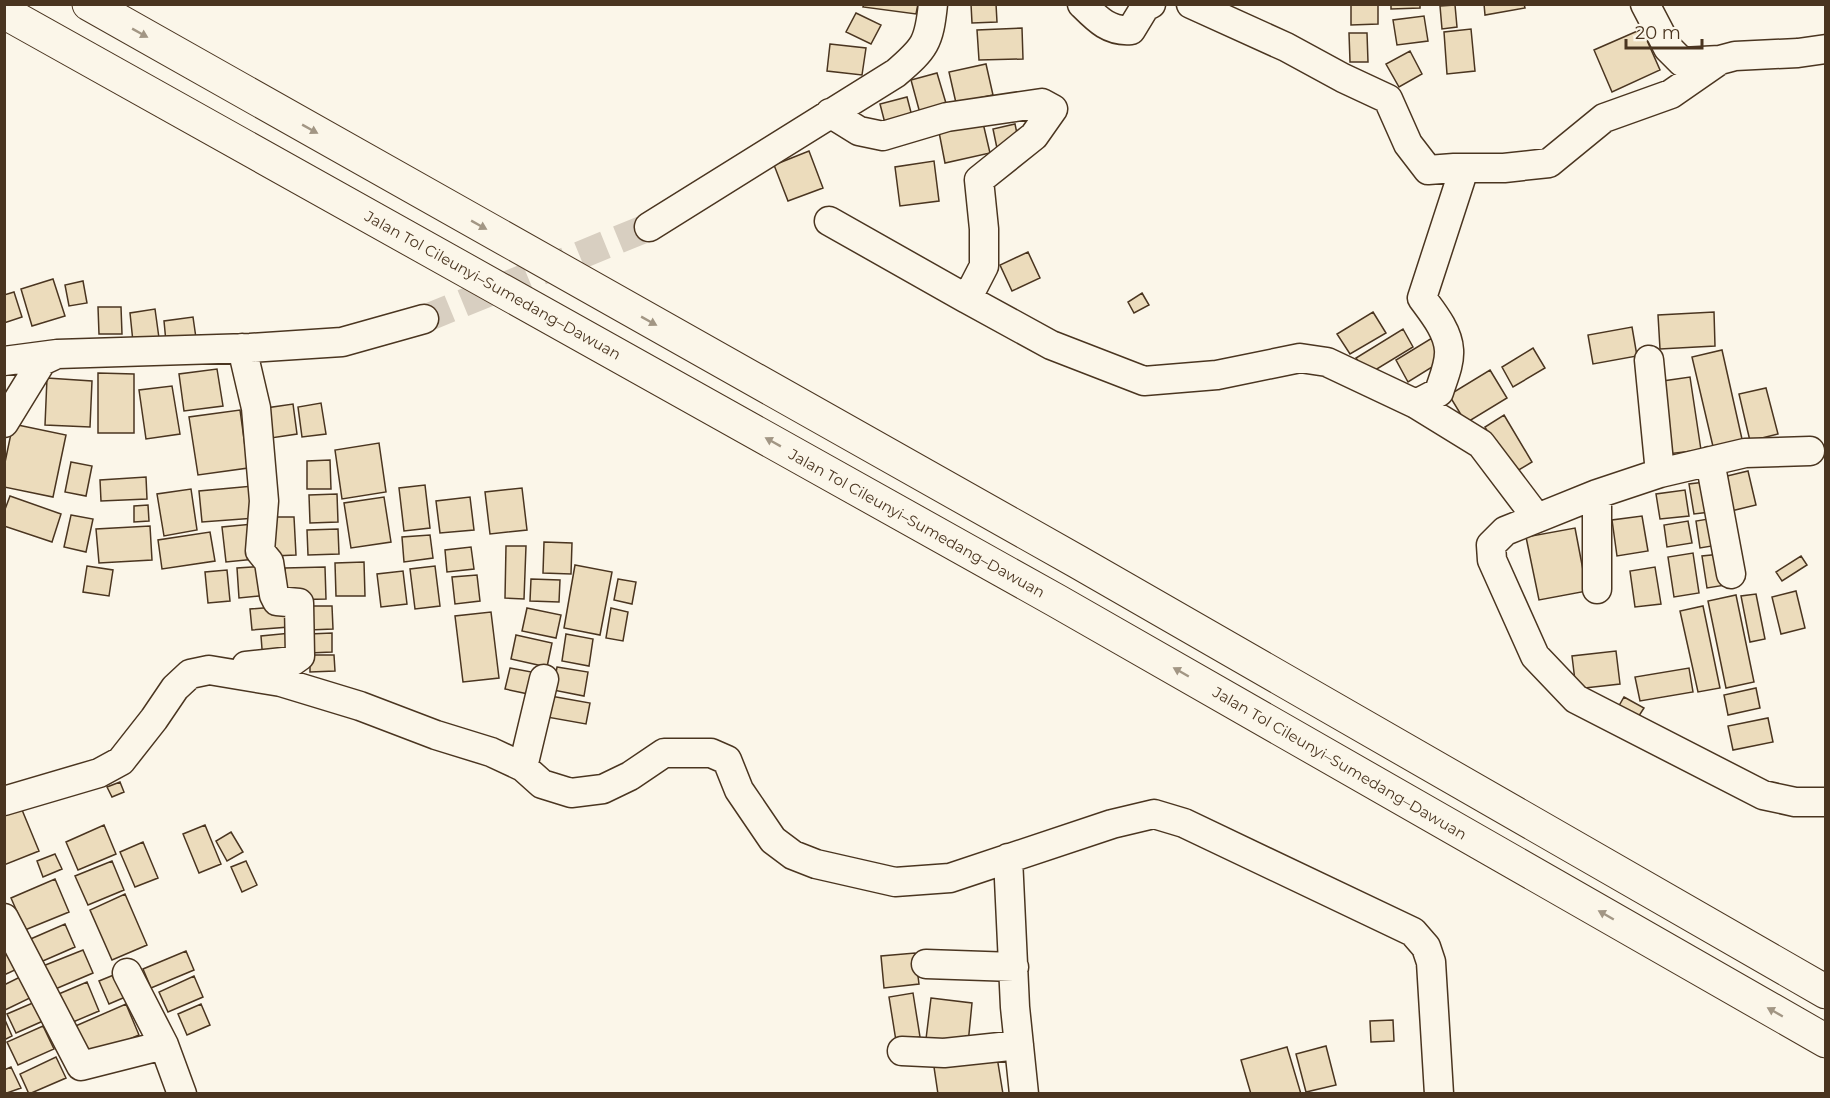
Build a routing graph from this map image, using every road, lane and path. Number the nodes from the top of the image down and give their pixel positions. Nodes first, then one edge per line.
1 (89, 4) edge
2 (933, 4) edge
3 (1082, 4) edge
4 (1151, 4) edge
5 (1191, 4) edge
6 (1645, 4) edge
7 (4, 12) edge
8 (1826, 49) edge
9 (1720, 60) junction
10 (830, 113) junction
11 (1464, 169) junction
12 (829, 221) dead end
13 (649, 227) tunnel mouth
14 (967, 300) junction
15 (424, 319) tunnel mouth
16 (242, 348) junction
17 (57, 354) junction
18 (1649, 360) dead end
19 (4, 361) edge
20 (1416, 404) junction
21 (4, 423) edge
22 (1810, 451) dead end
23 (1710, 461) junction
24 (1660, 473) junction
25 (1597, 494) junction
26 (1537, 518) junction
27 (1731, 574) dead end
28 (1597, 589) dead end
29 (237, 675) junction
30 (544, 679) dead end
31 (523, 767) junction
32 (4, 801) edge
33 (1826, 802) edge
34 (1008, 858) junction
35 (4, 918) edge
36 (926, 964) dead end
37 (1014, 967) junction
38 (127, 973) dead end
39 (1826, 992) edge
40 (1826, 1041) edge
41 (164, 1045) junction
42 (1019, 1045) junction
43 (902, 1052) dead end
44 (182, 1094) edge
45 (1024, 1094) edge
46 (1439, 1094) edge

1 -> 39 highway
2 - 10 street
3 - 4 street
5 - 11 street
6 - 9 street
40 -> 7 highway, Jalan Tol Cileunyi–Sumedang–Dawuan
8 - 9 street
9 - 11 street
10 - 13 street
10 - 14 street
11 - 20 street
12 - 14 street
14 - 20 street
15 - 16 street
16 - 17 street
16 - 29 street
17 - 19 street
17 - 21 street
18 - 24 street
20 - 26 street
22 - 23 street
23 - 24 street
23 - 27 street
24 - 25 street
25 - 26 street
25 - 28 street
26 - 33 street
29 - 31 street
29 - 32 street
30 - 31 street
31 - 34 street
34 - 37 street
34 - 46 street
35 - 41 street
36 - 37 street
37 - 42 street
38 - 41 street
41 - 44 street
42 - 43 street
42 - 45 street

